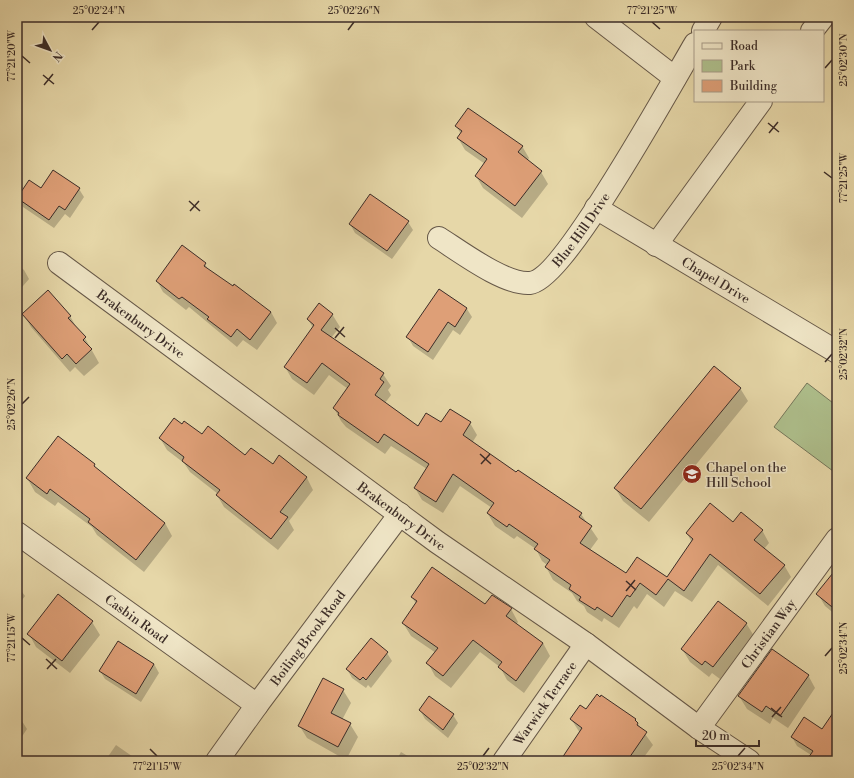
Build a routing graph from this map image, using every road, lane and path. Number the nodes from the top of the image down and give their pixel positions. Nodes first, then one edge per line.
1 (596, 17) edge
2 (711, 17) edge
3 (823, 17) edge
4 (703, 30) edge
5 (813, 30) edge
6 (694, 46) edge
7 (675, 78) junction
8 (760, 102) edge
9 (596, 208) junction
10 (439, 238) dead end
11 (656, 245) junction
12 (59, 263) dead end
13 (837, 352) edge
14 (400, 514) junction
15 (17, 533) edge
16 (837, 539) edge
17 (586, 644) junction
18 (256, 705) junction
19 (699, 728) junction
20 (217, 761) edge
21 (504, 761) edge
22 (749, 761) edge

1 - 7 street
2 - 4 street
3 - 5 street
6 - 7 street, Blue Hill Drive
7 - 9 street, Blue Hill Drive
8 - 11 street
9 - 10 street, Blue Hill Drive
9 - 11 street, Chapel Drive
11 - 13 street, Chapel Drive
12 - 14 street, Brakenbury Drive
14 - 17 street, Brakenbury Drive
14 - 18 street, Boiling Brook Road
15 - 18 street, Casbin Road
16 - 19 street, Christian Way
17 - 19 street, Brakenbury Drive
17 - 21 street, Warwick Terrace
18 - 20 street, Boiling Brook Road
19 - 22 street, Brakenbury Drive

